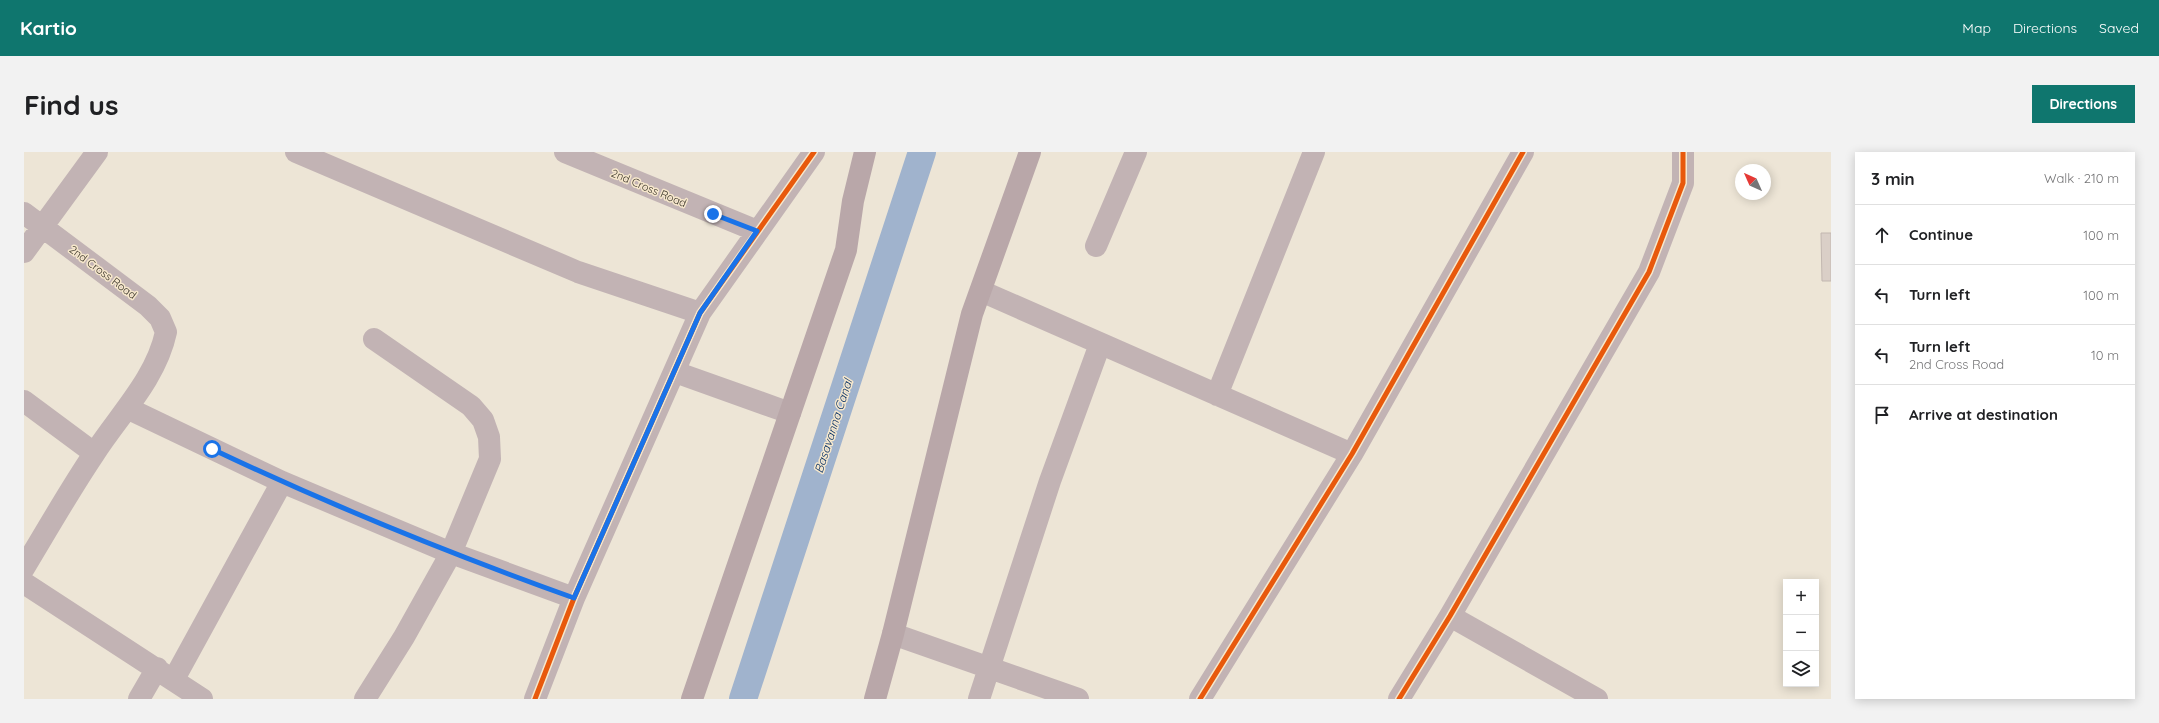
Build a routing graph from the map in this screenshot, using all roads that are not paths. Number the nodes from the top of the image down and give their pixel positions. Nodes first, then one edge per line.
1 (97, 152) edge
2 (296, 152) edge
3 (565, 152) edge
4 (814, 152) edge
5 (865, 152) edge
6 (1030, 152) edge
7 (1136, 152) edge
8 (1314, 152) edge
9 (1523, 152) edge
10 (1683, 152) edge
11 (24, 213) edge
12 (43, 227) junction
13 (757, 231) junction
14 (1096, 246) dead end
15 (24, 252) edge
16 (981, 292) junction
17 (700, 313) junction
18 (374, 339) dead end
19 (1100, 344) junction
20 (675, 372) junction
21 (1216, 395) junction
22 (24, 401) edge
23 (127, 408) junction
24 (790, 413) junction
25 (94, 453) junction
26 (1352, 454) junction
27 (282, 482) junction
28 (451, 553) junction
29 (24, 568) edge
30 (24, 583) edge
31 (574, 598) junction
32 (1450, 616) junction
33 (893, 634) junction
34 (988, 668) junction
35 (166, 674) junction
36 (139, 699) edge
37 (202, 699) edge
38 (365, 699) edge
39 (535, 699) edge
40 (692, 699) edge
41 (875, 699) edge
42 (979, 699) edge
43 (1078, 699) edge
44 (1200, 699) edge
45 (1399, 699) edge
46 (1597, 699) edge

1 - 12 street
2 - 17 street
3 - 13 street, 2nd Cross Road
4 - 13 street
5 - 24 street
6 - 16 street
7 - 14 street
8 - 21 street
9 - 26 street
10 - 32 street
11 - 12 street, 2nd Cross Road
12 - 15 street
12 - 23 street, 2nd Cross Road
13 - 17 street
16 - 19 street
16 - 33 street
17 - 20 street
18 - 28 street
19 - 21 street
19 - 34 street
20 - 24 street
20 - 31 street
21 - 26 street
22 - 25 street
23 - 25 street
23 - 27 street
24 - 40 street
25 - 29 street
26 - 44 street
27 - 28 street
27 - 35 street
28 - 31 street
28 - 38 street
30 - 35 street
31 - 39 street
32 - 45 street
32 - 46 street
33 - 34 street
33 - 41 street
34 - 42 street
34 - 43 street
35 - 36 street
35 - 37 street

